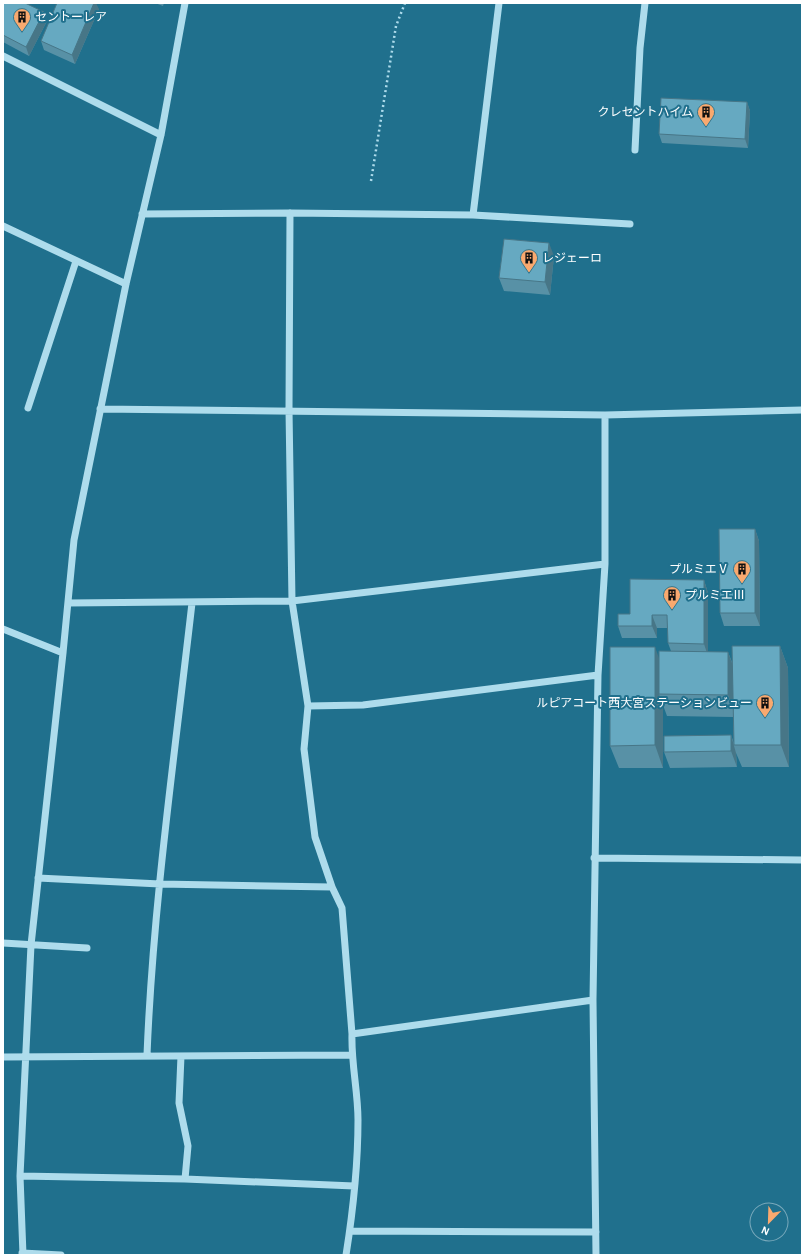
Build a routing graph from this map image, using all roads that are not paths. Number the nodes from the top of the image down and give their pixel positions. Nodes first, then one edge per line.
1 (185, 3) edge
2 (499, 3) edge
3 (645, 3) edge
4 (3, 56) edge
5 (161, 135) junction
6 (635, 150) dead end
7 (290, 213) junction
8 (142, 214) junction
9 (473, 215) junction
10 (630, 224) dead end
11 (3, 226) edge
12 (76, 261) junction
13 (126, 284) junction
14 (28, 408) dead end
15 (100, 409) junction
16 (289, 410) junction
17 (802, 410) edge
18 (605, 415) junction
19 (604, 564) junction
20 (292, 601) junction
21 (68, 602) junction
22 (192, 603) junction
23 (3, 629) edge
24 (63, 653) junction
25 (598, 675) junction
26 (308, 706) junction
27 (594, 858) junction
28 (802, 860) edge
29 (38, 878) junction
30 (160, 884) junction
31 (332, 888) junction
32 (3, 943) edge
33 (31, 945) junction
34 (88, 948) dead end
35 (593, 1000) junction
36 (352, 1034) junction
37 (147, 1055) junction
38 (351, 1055) junction
39 (181, 1056) junction
40 (3, 1057) edge
41 (24, 1058) junction
42 (20, 1176) junction
43 (185, 1178) junction
44 (354, 1186) junction
45 (350, 1231) junction
46 (596, 1232) junction
47 (22, 1254) edge
48 (61, 1255) edge
49 (346, 1255) edge
50 (596, 1255) edge

1 - 5 street
2 - 9 street
3 - 6 street
4 - 5 street
5 - 8 street
7 - 8 street
7 - 9 street
7 - 16 street
8 - 13 street
9 - 10 street
11 - 12 street
12 - 13 street
12 - 14 street
13 - 15 street
15 - 16 street
15 - 21 street
16 - 18 street
16 - 20 street
17 - 18 street
18 - 19 street
19 - 20 street
19 - 25 street
20 - 22 street
20 - 26 street
21 - 22 street
21 - 24 street
22 - 30 street
23 - 24 street
24 - 29 street
25 - 26 street
25 - 27 street
26 - 31 street
27 - 28 street
27 - 35 street
29 - 30 street
29 - 33 street
30 - 31 street
30 - 37 street
31 - 36 street
32 - 33 street
33 - 34 street
33 - 41 street
35 - 36 street
35 - 46 street
36 - 38 street
37 - 39 street
37 - 41 street
38 - 39 street
38 - 44 street
39 - 43 street
40 - 41 street
41 - 42 street
42 - 43 street
42 - 47 street
43 - 44 street
44 - 45 street
45 - 46 street
45 - 49 street
46 - 50 street
47 - 48 street

